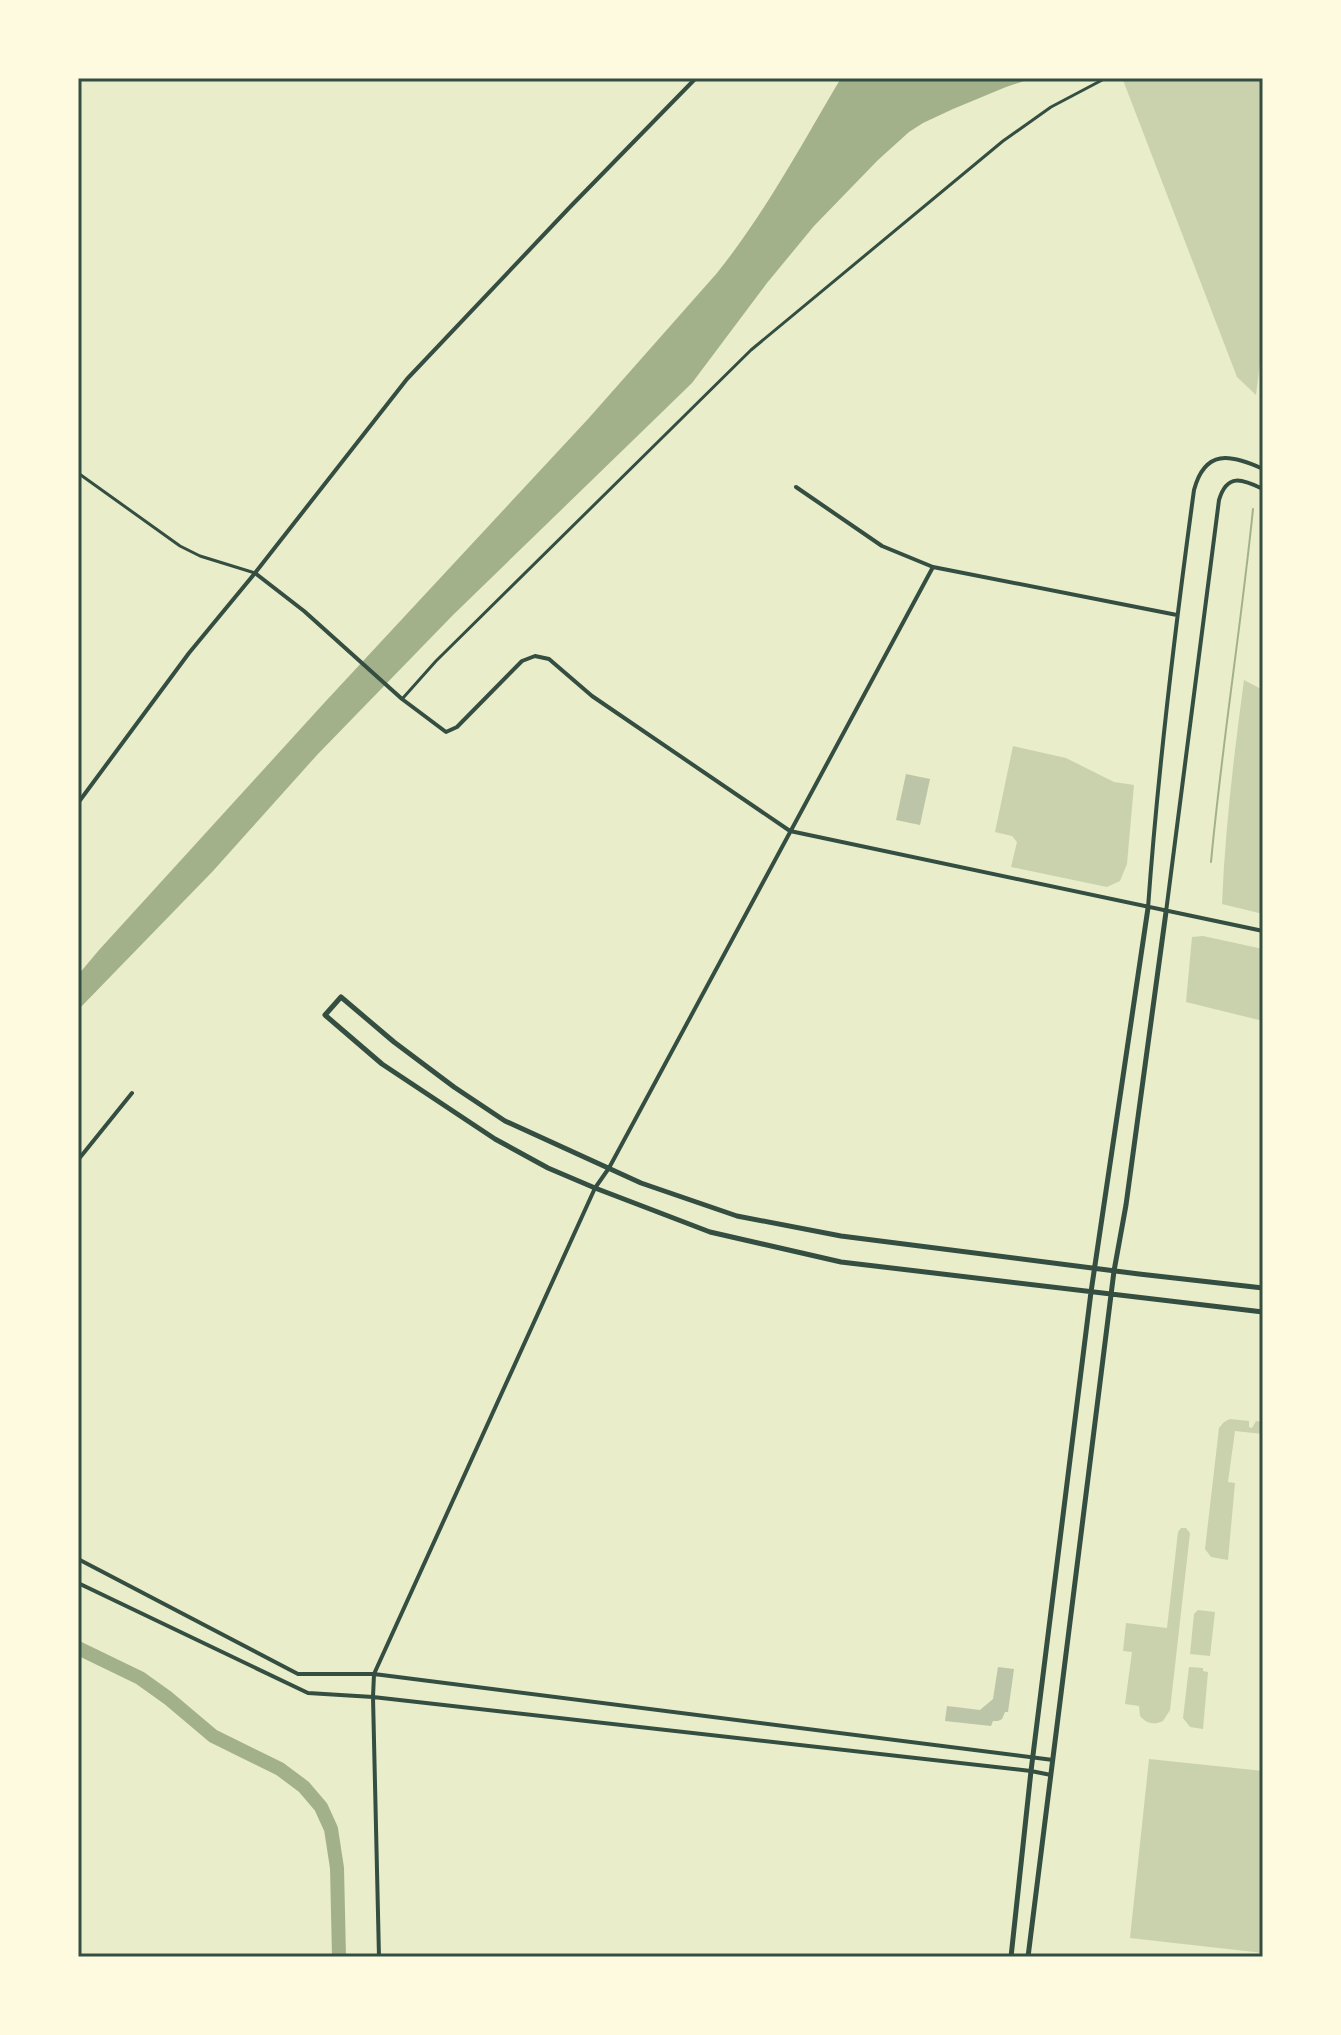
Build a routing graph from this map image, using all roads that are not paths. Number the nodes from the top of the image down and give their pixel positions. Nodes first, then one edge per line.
1 (696, 78) edge
2 (1106, 78) edge
3 (1263, 469) edge
4 (78, 473) edge
5 (796, 487) dead end
6 (1263, 489) edge
7 (933, 567) junction
8 (255, 573) junction
9 (1177, 615) junction
10 (402, 699) junction
11 (78, 803) edge
12 (790, 831) junction
13 (1148, 908) junction
14 (1166, 912) junction
15 (1263, 931) edge
16 (132, 1093) dead end
17 (78, 1160) edge
18 (609, 1168) junction
19 (595, 1188) junction
20 (1095, 1268) junction
21 (1114, 1271) junction
22 (1263, 1288) edge
23 (1091, 1292) junction
24 (1112, 1294) junction
25 (1263, 1312) edge
26 (78, 1559) edge
27 (78, 1583) edge
28 (374, 1674) junction
29 (373, 1697) junction
30 (1033, 1756) junction
31 (1053, 1760) junction
32 (1031, 1771) junction
33 (1051, 1775) junction
34 (379, 1957) edge
35 (1011, 1957) edge
36 (1028, 1957) edge

1 - 8 street
2 - 10 street
3 - 9 street
4 - 8 street
5 - 7 street
6 - 14 street
7 - 9 street
7 - 12 street
8 - 10 street
8 - 11 street
9 - 13 street
10 - 12 street
12 - 13 street
12 - 18 street
13 - 14 street
13 - 20 main road
14 - 15 street
14 - 21 main road
16 - 17 street
18 - 19 street
18 - 19 main road
18 - 20 main road
19 - 23 main road
19 - 28 street
20 - 21 main road
20 - 23 main road
21 - 22 main road
21 - 24 main road
23 - 24 main road
23 - 30 main road
24 - 25 main road
24 - 31 main road
26 - 28 street
27 - 29 street
28 - 29 street
28 - 30 street
29 - 32 street
29 - 34 street
30 - 31 street
30 - 32 main road
31 - 33 main road
32 - 33 street
32 - 35 main road
33 - 36 main road

